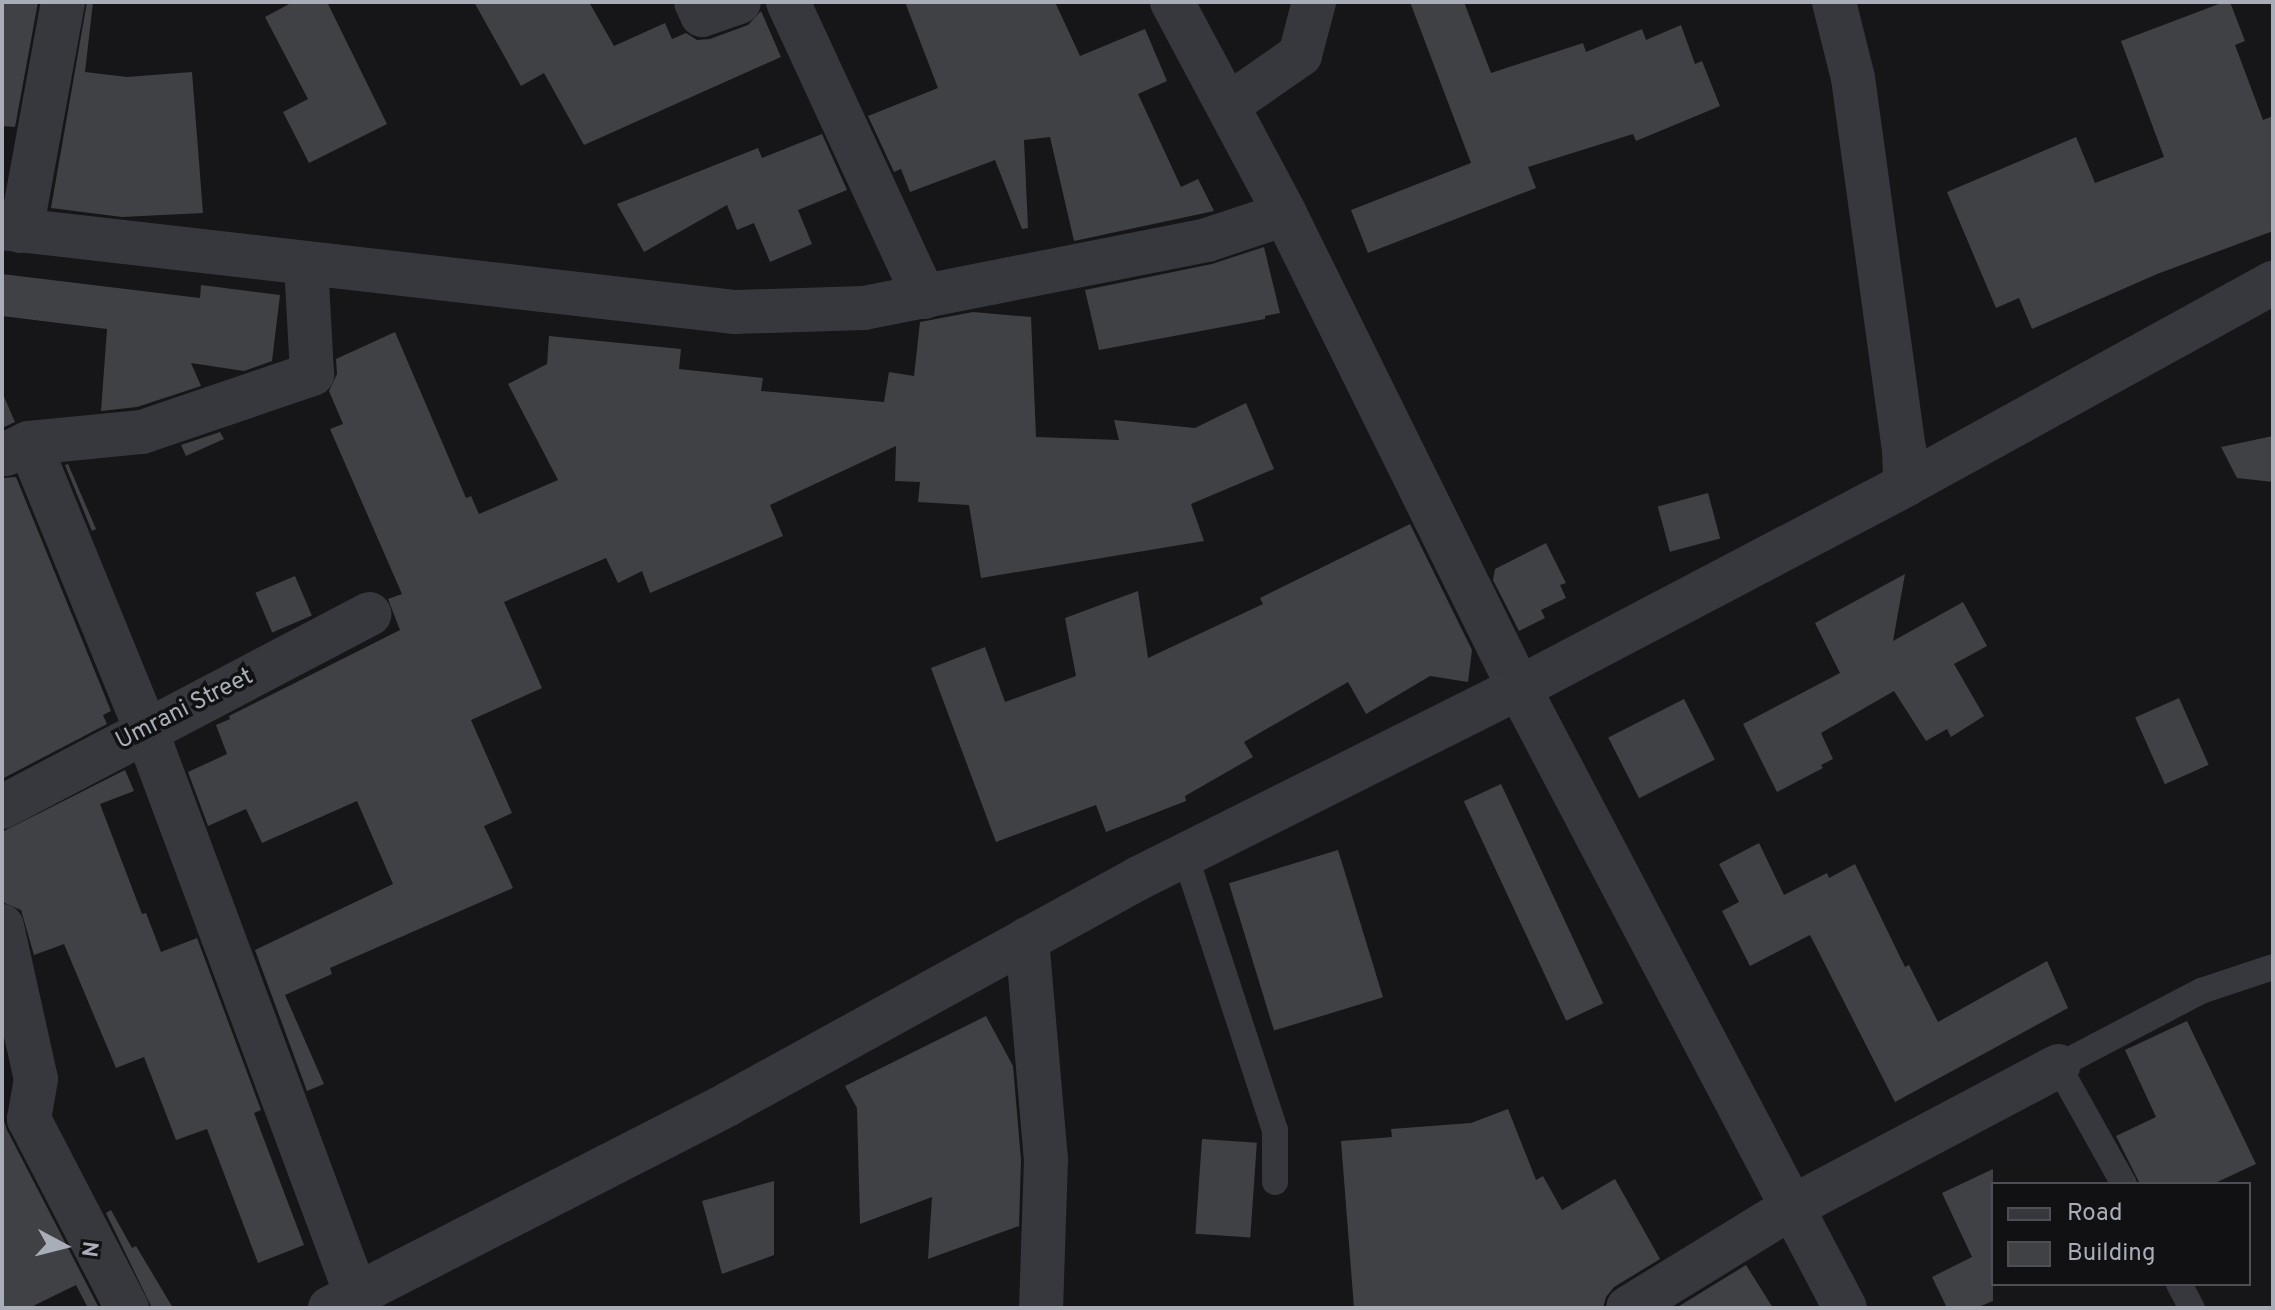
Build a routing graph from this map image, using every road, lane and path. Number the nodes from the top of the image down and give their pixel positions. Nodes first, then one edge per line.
1 (63, 2) edge
2 (696, 2) edge
3 (739, 2) edge
4 (788, 2) edge
5 (1172, 2) edge
6 (1314, 2) edge
7 (1834, 2) edge
8 (1228, 105) junction
9 (1285, 214) junction
10 (12, 230) edge
11 (306, 263) junction
12 (2273, 283) edge
13 (924, 297) junction
14 (16, 450) edge
15 (1905, 485) junction
16 (369, 614) dead end
17 (1519, 688) junction
18 (146, 730) junction
19 (2, 807) edge
20 (1185, 855) junction
21 (2, 926) edge
22 (1027, 939) junction
23 (2273, 967) edge
24 (2058, 1066) junction
25 (1275, 1182) dead end
26 (2123, 1182) edge
27 (1794, 1206) junction
28 (2180, 1286) edge
29 (343, 1301) edge
30 (127, 1308) edge
31 (1041, 1308) edge
32 (1628, 1308) edge
33 (1845, 1308) edge
34 (2192, 1308) edge

1 - 10 street
2 - 3 street
4 - 13 street
5 - 8 street
6 - 8 street
7 - 15 street
8 - 9 street
9 - 13 street
9 - 17 street
10 - 11 street
11 - 13 street
11 - 14 street
12 - 15 street
14 - 18 street
15 - 17 street
16 - 18 street, Umrani Street
17 - 20 street
17 - 27 street
18 - 19 street, Umrani Street
18 - 29 street
20 - 22 street
20 - 25 lane
21 - 30 street
22 - 29 street
22 - 31 street
23 - 24 lane
24 - 26 lane
24 - 27 street
27 - 32 street
27 - 33 street
28 - 34 lane

